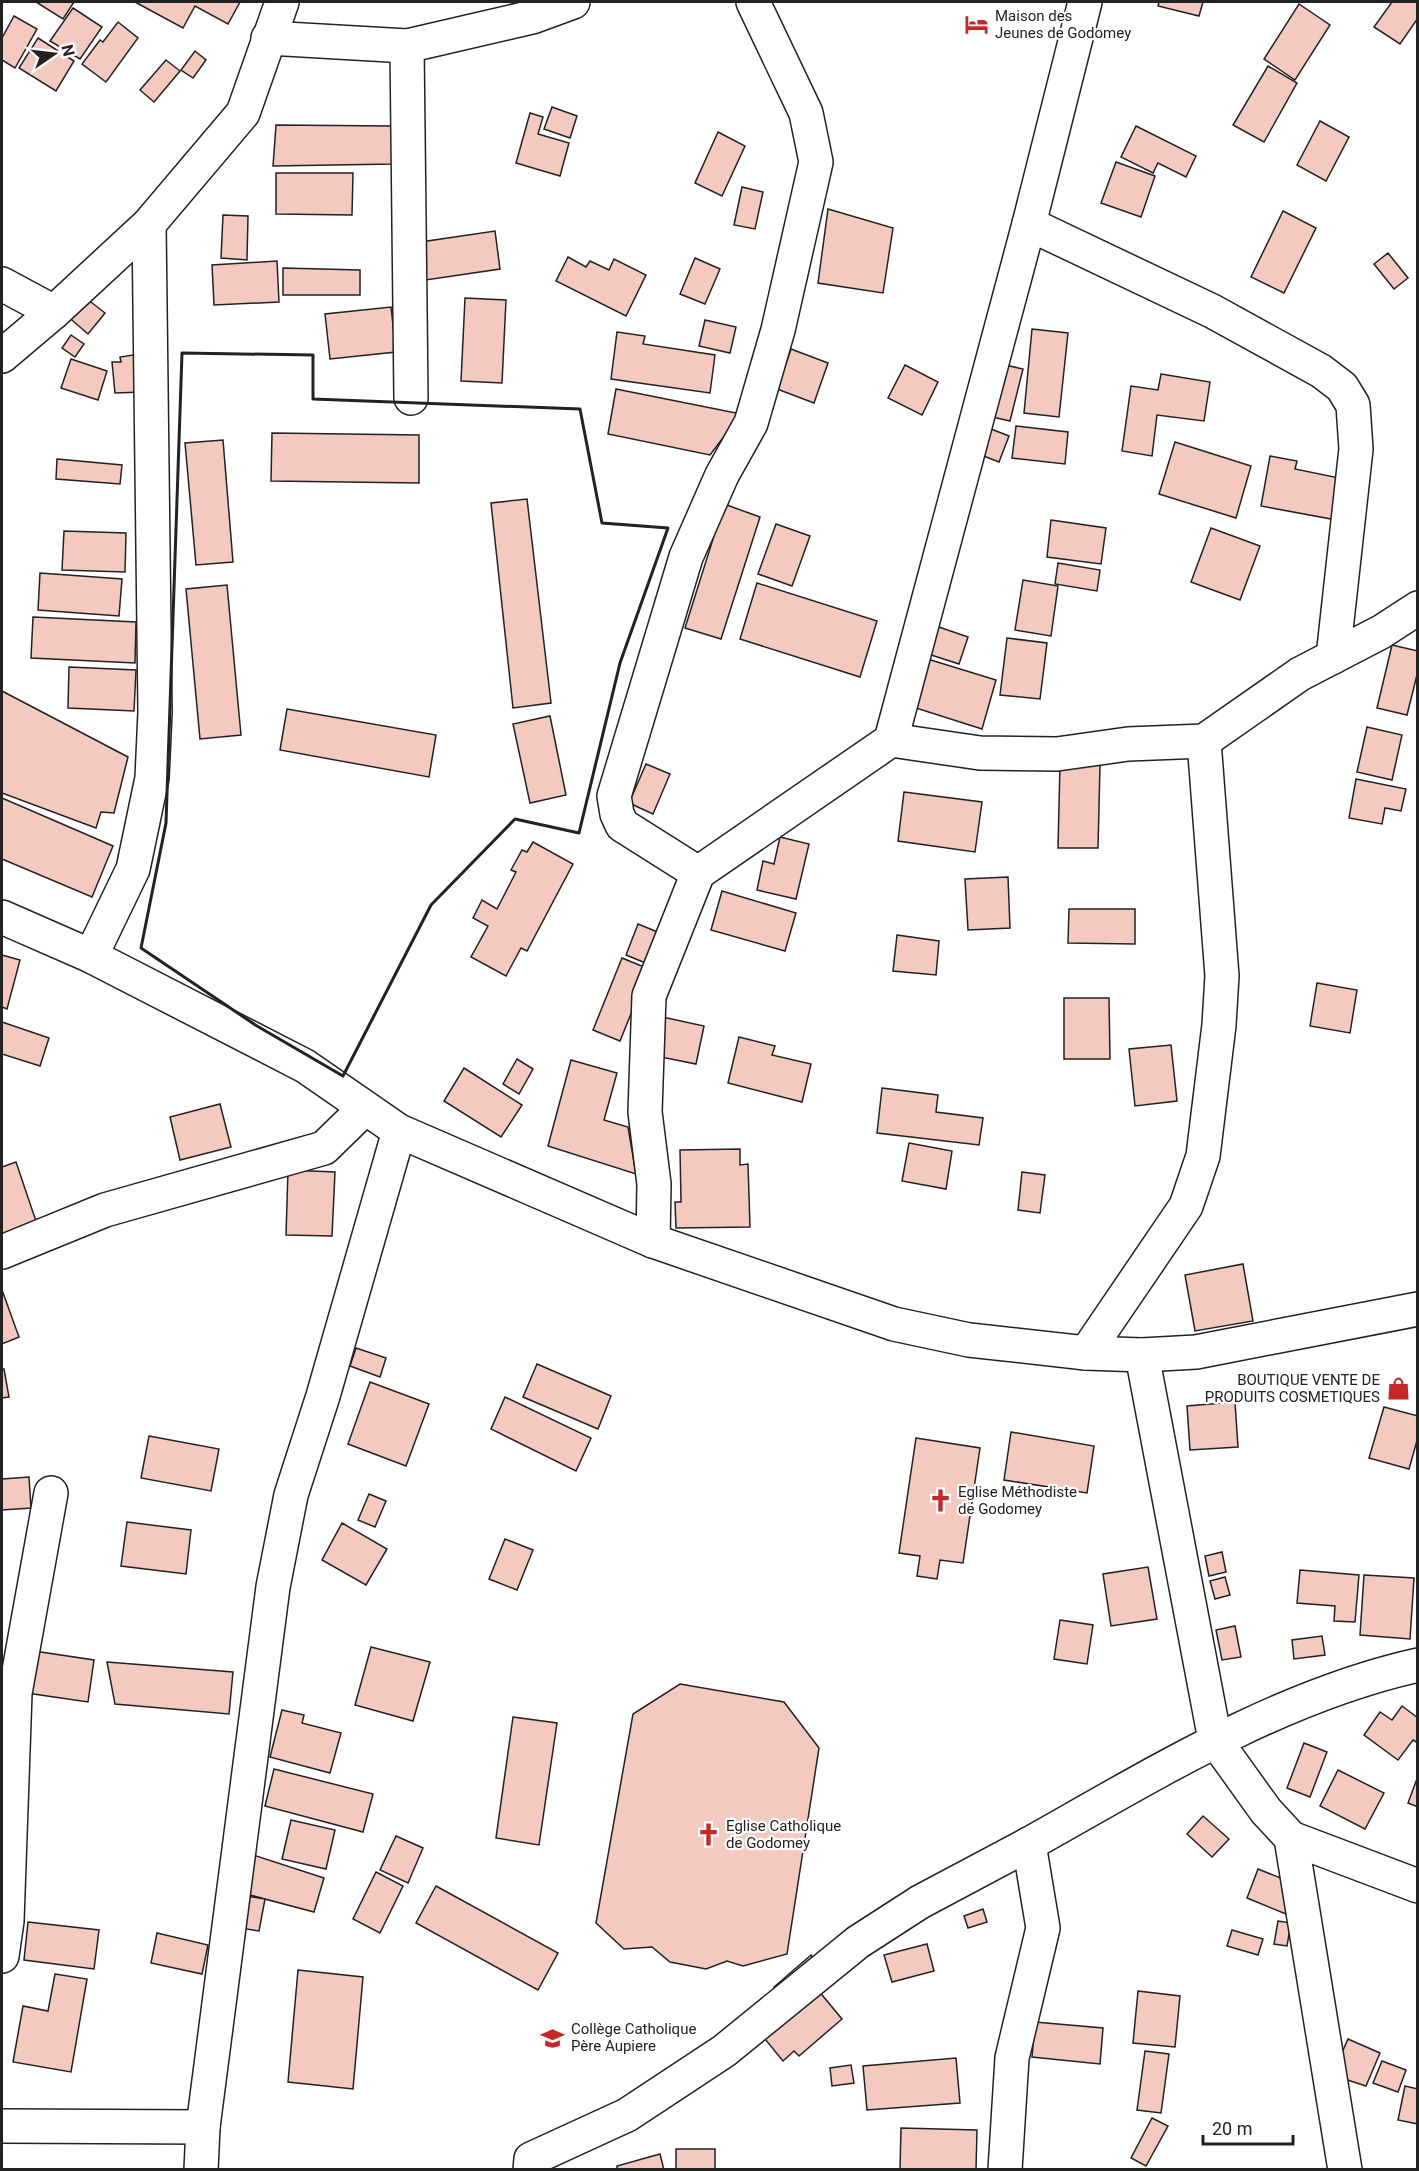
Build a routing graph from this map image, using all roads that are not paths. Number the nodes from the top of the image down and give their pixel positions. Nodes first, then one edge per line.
1 (282, 2) edge
2 (573, 2) edge
3 (753, 2) edge
4 (1084, 2) edge
5 (268, 38) junction
6 (407, 46) junction
7 (149, 224) junction
8 (1029, 224) junction
9 (2, 284) edge
10 (54, 312) junction
11 (2, 356) edge
12 (411, 398) dead end
13 (1418, 609) edge
14 (1333, 657) junction
15 (891, 740) junction
16 (1204, 741) junction
17 (698, 873) junction
18 (2, 917) edge
19 (91, 956) junction
20 (365, 1108) junction
21 (399, 1131) junction
22 (653, 1241) junction
23 (2, 1252) edge
24 (1418, 1309) edge
25 (1086, 1353) junction
26 (1143, 1355) junction
27 (51, 1492) dead end
28 (1418, 1665) edge
29 (8, 1693) edge
30 (1215, 1740) junction
31 (1291, 1838) junction
32 (1029, 1844) junction
33 (1418, 1886) edge
34 (2, 1956) edge
35 (2, 2126) edge
36 (203, 2127) junction
37 (522, 2166) edge
38 (201, 2169) edge
39 (1005, 2169) edge
40 (1345, 2169) edge

1 - 5 street
2 - 6 street
3 - 17 street
4 - 8 street
5 - 6 street
5 - 7 street
6 - 12 street
7 - 10 street
7 - 19 street
8 - 14 street
8 - 15 street
9 - 10 street
10 - 11 street
13 - 14 street
14 - 16 street
15 - 16 street
15 - 17 street
16 - 25 street
17 - 22 street
18 - 19 street
19 - 20 street
20 - 21 street
20 - 23 street
21 - 22 street
21 - 36 street
22 - 25 street
24 - 26 street
25 - 26 street
26 - 30 street
27 - 29 street
28 - 30 street
29 - 34 street
30 - 31 street
30 - 32 street
31 - 33 street
31 - 40 street
32 - 37 street
32 - 39 street
35 - 36 street
36 - 38 street

